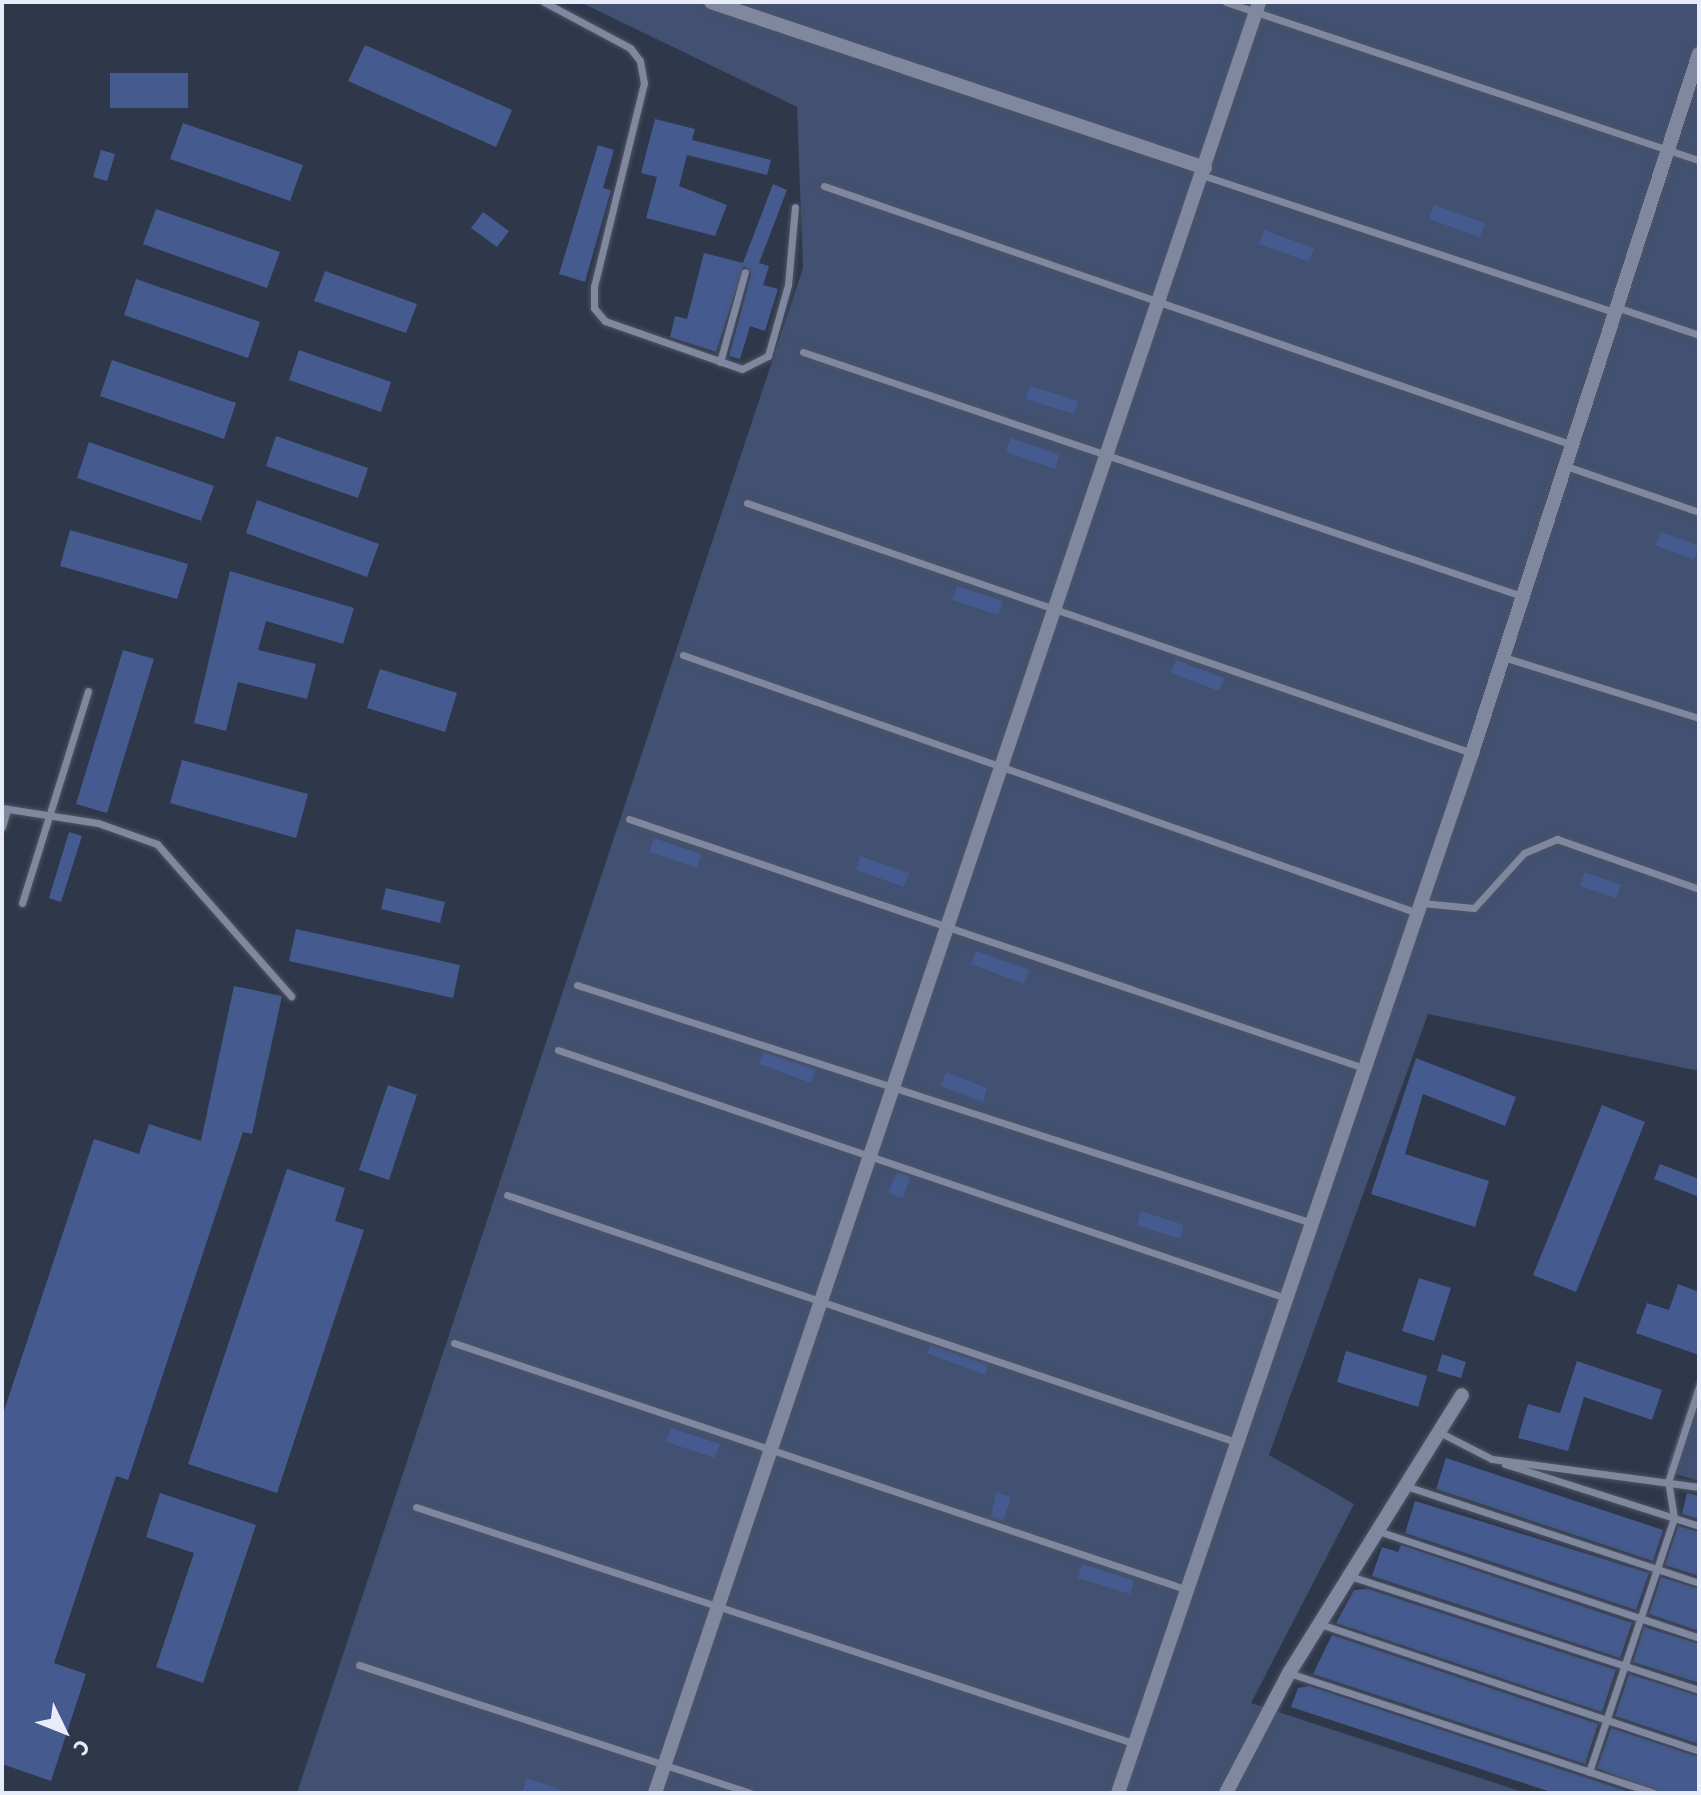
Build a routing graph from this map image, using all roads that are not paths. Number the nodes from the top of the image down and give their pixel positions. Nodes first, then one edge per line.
1 (544, 2) edge
2 (711, 2) edge
3 (1226, 2) edge
4 (1257, 7) edge
5 (1699, 54) edge
6 (1668, 150) junction
7 (1699, 160) edge
8 (1204, 172) junction
9 (824, 186) dead end
10 (795, 207) dead end
11 (745, 272) dead end
12 (1162, 300) junction
13 (1613, 309) junction
14 (1699, 335) edge
15 (803, 352) dead end
16 (720, 362) junction
17 (1570, 444) junction
18 (1110, 456) junction
19 (1564, 465) junction
20 (747, 503) dead end
21 (1699, 512) edge
22 (1522, 596) junction
23 (1059, 611) junction
24 (683, 655) dead end
25 (1503, 657) junction
26 (88, 691) dead end
27 (1699, 718) edge
28 (1472, 753) junction
29 (1002, 769) junction
30 (4, 809) edge
31 (50, 814) junction
32 (629, 819) dead end
33 (2, 827) edge
34 (1699, 889) edge
35 (22, 903) dead end
36 (1416, 907) junction
37 (948, 930) junction
38 (577, 985) dead end
39 (291, 996) dead end
40 (558, 1050) dead end
41 (1366, 1068) junction
42 (893, 1092) junction
43 (871, 1154) junction
44 (507, 1195) dead end
45 (1312, 1223) junction
46 (824, 1297) junction
47 (1286, 1298) junction
48 (454, 1343) dead end
49 (1699, 1387) edge
50 (1462, 1395) dead end
51 (1439, 1432) junction
52 (1236, 1442) junction
53 (772, 1455) junction
54 (1492, 1459) junction
55 (1668, 1482) junction
56 (1406, 1486) junction
57 (1699, 1487) edge
58 (416, 1507) dead end
59 (1674, 1518) junction
60 (1699, 1526) edge
61 (1378, 1531) junction
62 (1657, 1569) junction
63 (1350, 1576) junction
64 (1699, 1583) edge
65 (1188, 1590) junction
66 (719, 1609) junction
67 (1641, 1619) junction
68 (1320, 1624) junction
69 (1699, 1638) edge
70 (359, 1665) dead end
71 (1625, 1666) junction
72 (1289, 1673) junction
73 (1699, 1690) edge
74 (1607, 1720) junction
75 (1136, 1744) junction
76 (1699, 1751) edge
77 (665, 1765) junction
78 (1589, 1772) junction
79 (655, 1793) edge
80 (750, 1793) edge
81 (1118, 1793) edge
82 (1226, 1793) edge
83 (1653, 1793) edge

1 - 16 lane
2 - 8 street
3 - 4 lane
4 - 6 lane
4 - 8 street
5 - 6 street
6 - 7 lane
6 - 13 street
8 - 12 street
8 - 13 lane
9 - 12 lane
10 - 16 lane
11 - 16 lane
12 - 17 lane
12 - 18 street
13 - 14 lane
13 - 17 street
15 - 18 lane
17 - 19 street
18 - 22 lane
18 - 23 street
19 - 21 lane
19 - 22 street
20 - 23 lane
22 - 25 street
23 - 28 lane
23 - 29 street
24 - 29 lane
25 - 27 lane
25 - 28 street
26 - 31 lane
28 - 36 street
29 - 36 lane
29 - 37 street
30 - 31 lane
30 - 33 lane
31 - 35 lane
31 - 39 lane
32 - 37 lane
34 - 36 lane
36 - 41 street
37 - 41 lane
37 - 42 street
38 - 42 lane
40 - 43 lane
41 - 45 street
42 - 43 street
42 - 45 lane
43 - 46 street
43 - 47 lane
44 - 46 lane
45 - 47 street
46 - 52 lane
46 - 53 street
47 - 52 street
48 - 53 lane
49 - 55 lane
50 - 51 street
51 - 54 lane
51 - 56 street
52 - 65 street
53 - 65 lane
53 - 66 street
54 - 55 lane
54 - 59 lane
55 - 57 lane
55 - 59 lane
56 - 61 street
56 - 62 lane
58 - 66 lane
59 - 60 lane
59 - 62 lane
61 - 63 street
61 - 67 lane
62 - 64 lane
62 - 67 lane
63 - 68 street
63 - 71 lane
65 - 75 street
66 - 75 lane
66 - 77 street
67 - 69 lane
67 - 71 lane
68 - 72 street
68 - 74 lane
70 - 77 lane
71 - 73 lane
71 - 74 lane
72 - 78 lane
72 - 82 street
74 - 76 lane
74 - 78 lane
75 - 81 street
77 - 79 street
77 - 80 lane
78 - 83 lane

